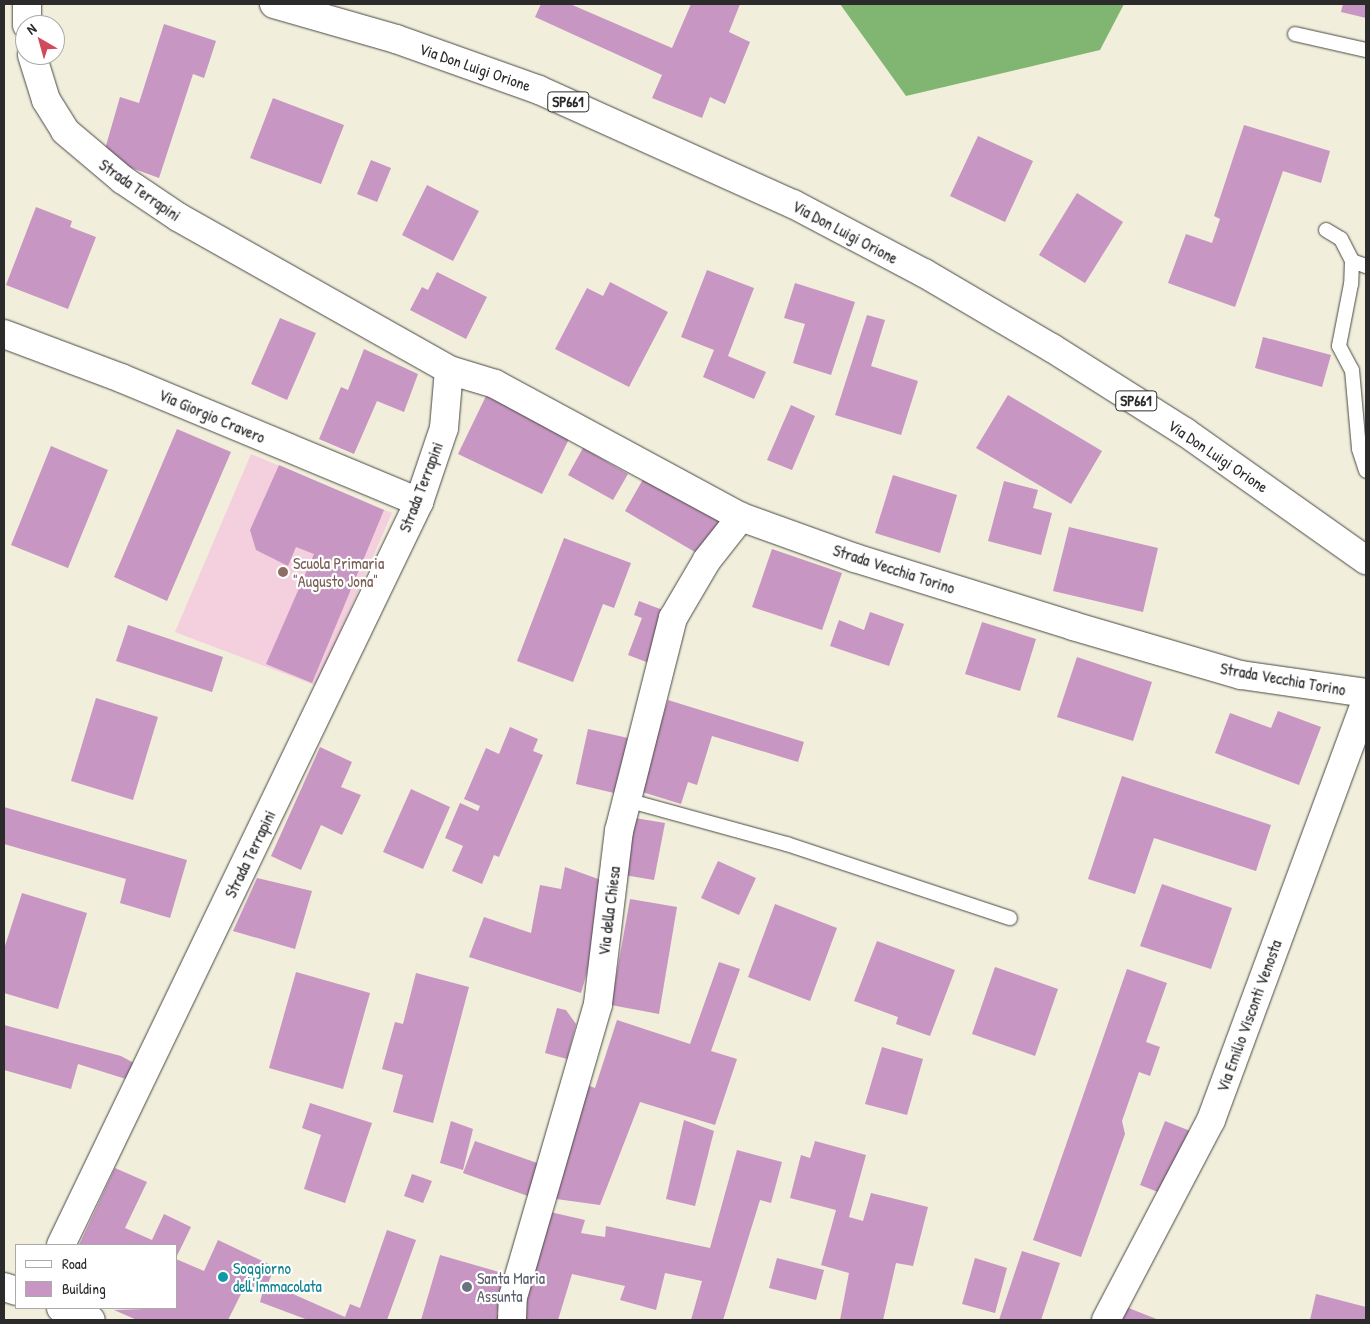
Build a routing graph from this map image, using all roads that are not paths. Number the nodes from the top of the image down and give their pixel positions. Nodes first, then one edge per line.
1 (274, 4) edge
2 (1295, 34) dead end
3 (1366, 50) edge
4 (35, 65) edge
5 (1326, 230) dead end
6 (1352, 262) junction
7 (1366, 266) edge
8 (4, 334) edge
9 (449, 370) junction
10 (1366, 471) edge
11 (419, 502) junction
12 (741, 517) junction
13 (1366, 560) edge
14 (1366, 693) edge
15 (1366, 701) edge
16 (627, 800) junction
17 (1010, 918) dead end
18 (61, 1244) edge
19 (64, 1309) edge
20 (91, 1320) edge
21 (512, 1320) edge
22 (1106, 1320) edge

1 - 13 street, Via Don Luigi Orione / SP661
2 - 3 lane
4 - 9 street, Strada Terrapini
5 - 6 lane
6 - 7 lane
6 - 10 lane
8 - 11 street, Via Giorgio Cravero
9 - 11 street, Strada Terrapini
9 - 12 street, Strada Vecchia Torino
11 - 18 street, Strada Terrapini
12 - 14 street, Strada Vecchia Torino
12 - 16 street, Via della Chiesa
15 - 22 street, Via Emilio Visconti Venosta
16 - 17 lane
16 - 21 street, Via della Chiesa
19 - 20 street

